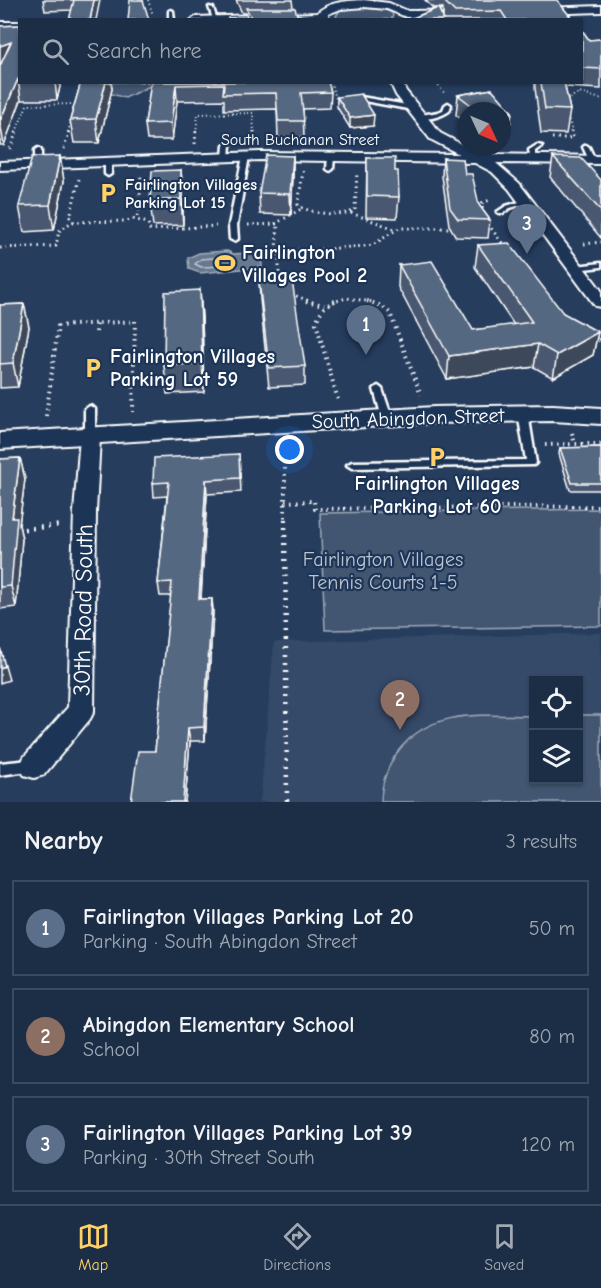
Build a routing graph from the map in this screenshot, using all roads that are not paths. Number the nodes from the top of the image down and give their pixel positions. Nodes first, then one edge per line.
1 (352, 1) edge
2 (171, 11) dead end
3 (529, 11) edge
4 (592, 11) edge
5 (478, 13) edge
6 (213, 14) edge
7 (460, 16) edge
8 (406, 17) edge
9 (172, 18) edge
10 (323, 18) edge
11 (0, 25) edge
12 (18, 25) edge
13 (397, 84) edge
14 (361, 99) edge
15 (448, 105) dead end
16 (416, 113) junction
17 (250, 152) junction
18 (593, 156) edge
19 (478, 158) junction
20 (4, 160) edge
21 (526, 202) junction
22 (501, 212) dead end
23 (234, 239) dead end
24 (601, 265) edge
25 (576, 268) junction
26 (601, 302) edge
27 (378, 390) dead end
28 (90, 409) dead end
29 (523, 413) junction
30 (387, 418) junction
31 (596, 425) edge
32 (90, 437) junction
33 (0, 441) edge
34 (352, 465) dead end
35 (34, 766) joint
36 (0, 769) edge

1 - 8 street
1 - 10 street
2 - 9 lane
3 - 4 street
5 - 7 street
6 - 10 street
7 - 8 street
11 - 12 street
13 - 16 street
14 - 16 lane
15 - 16 lane
16 - 19 street
17 - 19 street, South Buchanan Street
17 - 20 street, South Buchanan Street
17 - 23 lane
18 - 19 street, South Buchanan Street
19 - 21 street
21 - 22 lane
21 - 25 street
24 - 25 lane
25 - 26 street
27 - 30 lane
28 - 32 lane
29 - 30 street, South Abingdon Street
29 - 31 street, South Abingdon Street
29 - 34 lane
30 - 32 street, South Abingdon Street
32 - 33 street, South Abingdon Street
32 - 35 street, 30th Road South
35 - 36 lane

